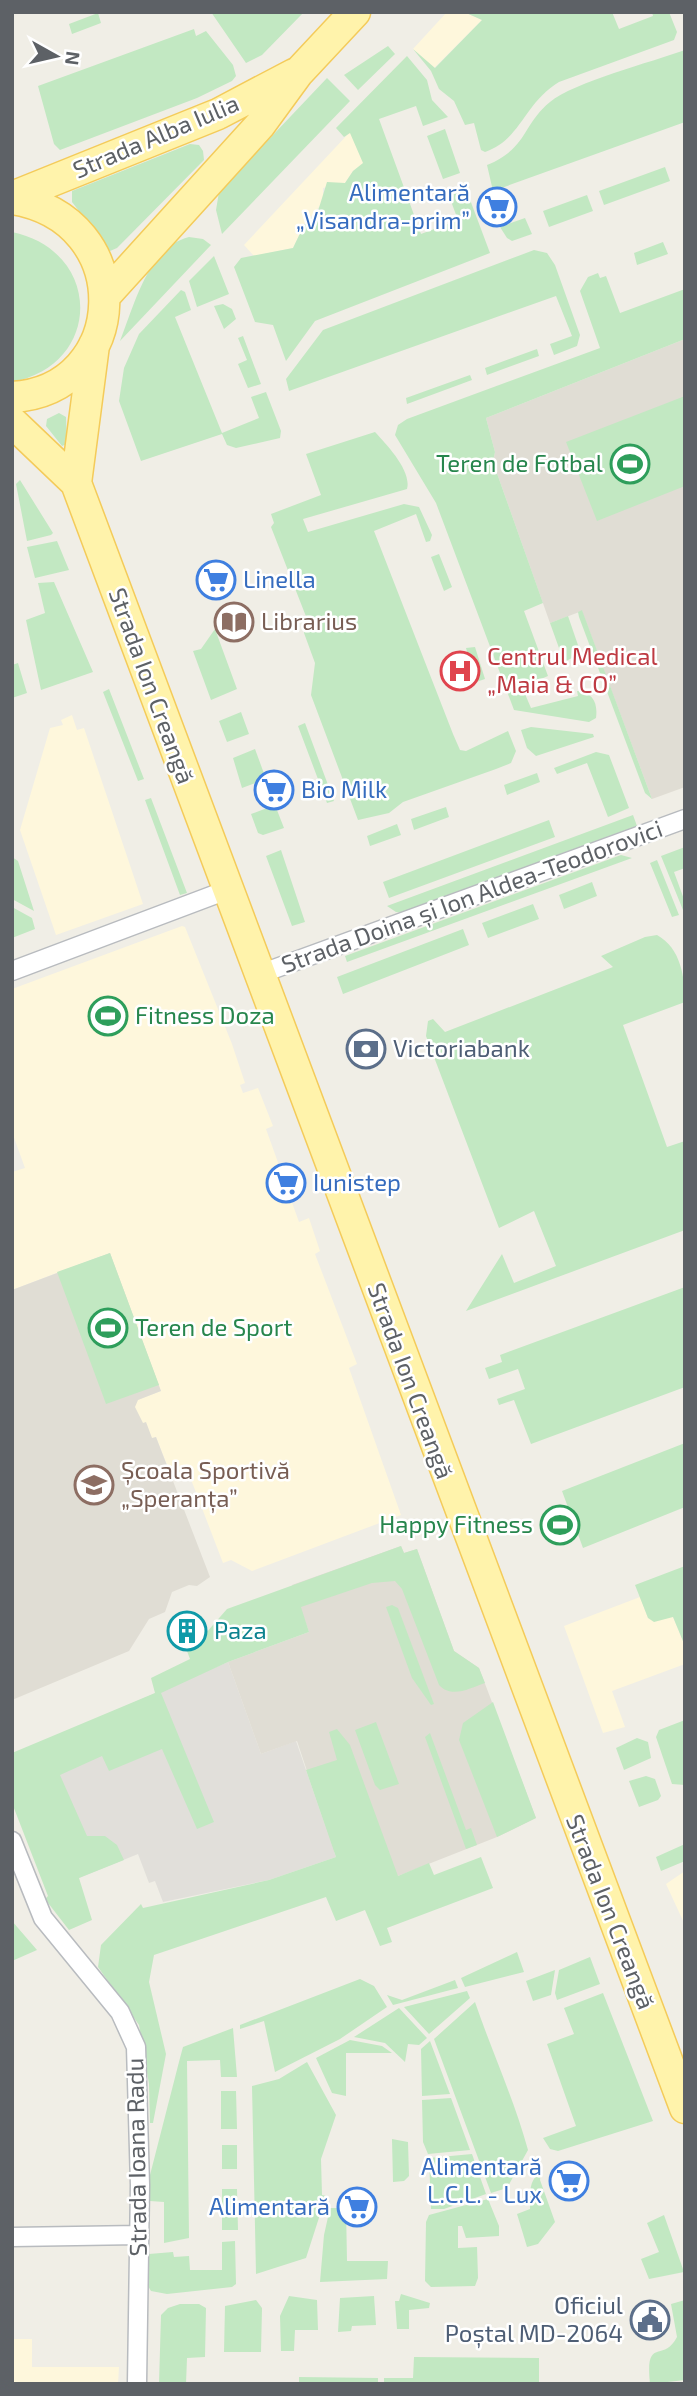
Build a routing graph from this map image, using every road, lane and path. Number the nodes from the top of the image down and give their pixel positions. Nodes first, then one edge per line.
1 (355, 12) edge
2 (298, 72) junction
3 (12, 198) edge
4 (106, 296) junction
5 (94, 345) junction
6 (12, 397) edge
7 (12, 422) edge
8 (76, 483) junction
9 (685, 820) edge
10 (227, 890) junction
11 (12, 971) edge
12 (260, 974) junction
13 (12, 1841) edge
14 (685, 2108) edge
15 (139, 2235) junction
16 (12, 2237) edge
17 (137, 2384) edge

1 - 2 main road, Strada Alba Iulia
2 - 3 main road, Strada Alba Iulia
2 - 4 main road, Strada Alba Iulia
3 - 4 main road
4 - 5 main road
5 - 6 main road
5 - 8 main road, Strada Ion Creangă
7 - 8 main road, Strada Ion Creangă
8 - 10 main road, Strada Ion Creangă
9 - 12 street, Strada Doina și Ion Aldea-Teodorovici
10 - 11 street
10 - 12 main road, Strada Ion Creangă
12 - 14 main road, Strada Ion Creangă
13 - 15 street, Strada Ioana Radu
15 - 16 street
15 - 17 street, Strada Ioana Radu

